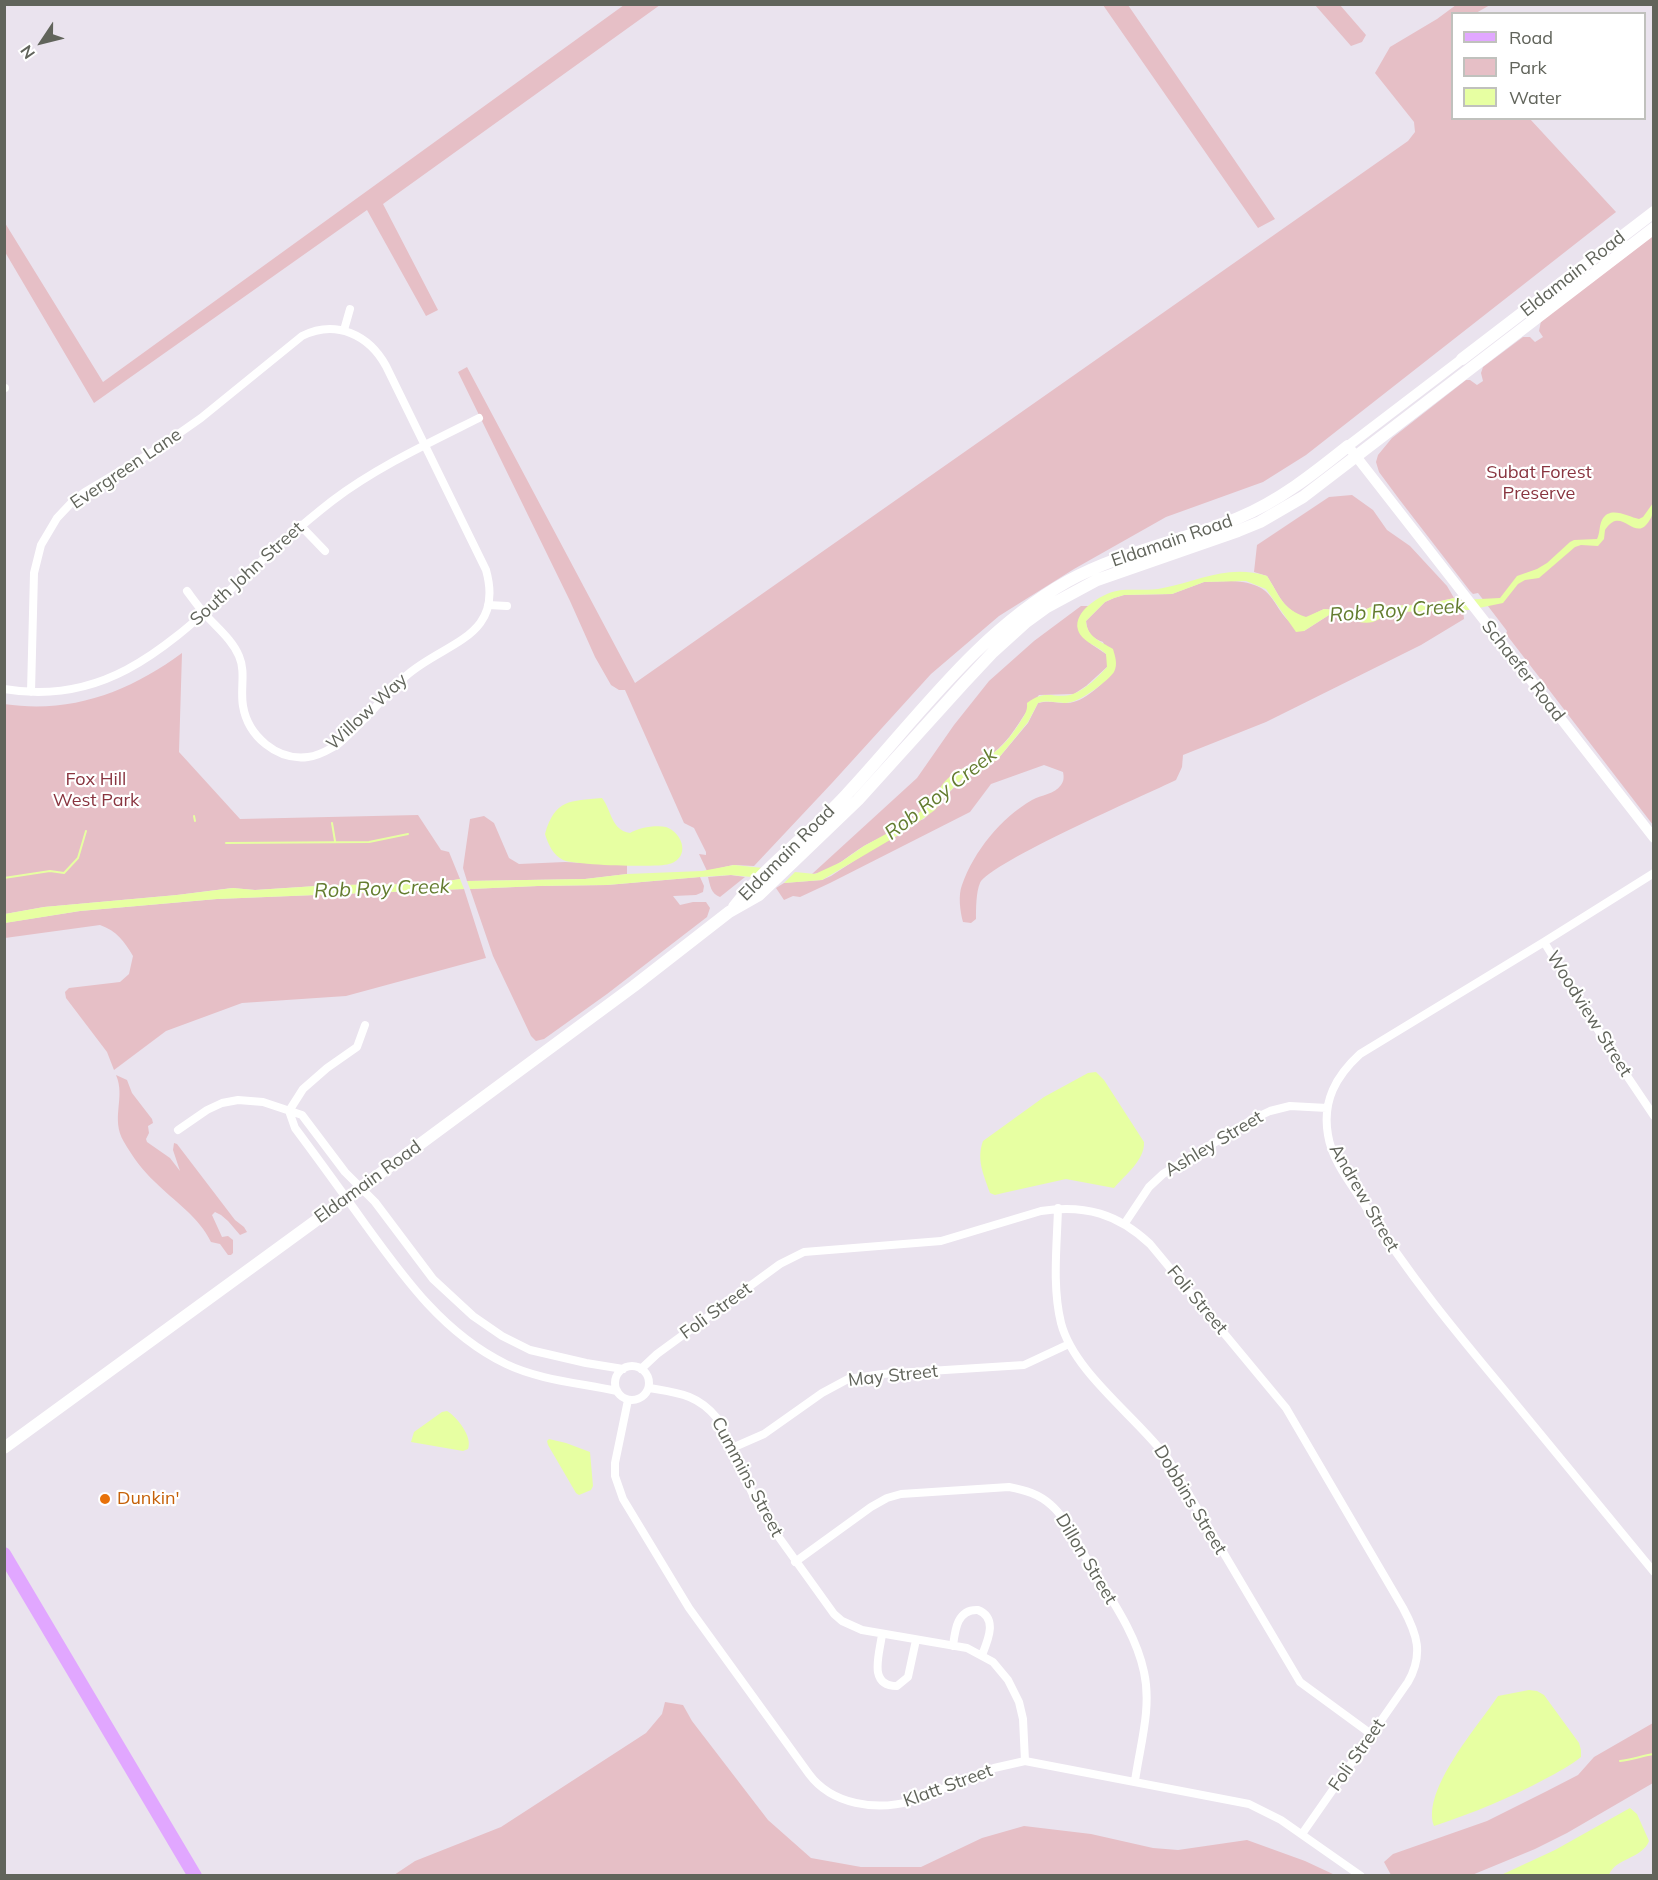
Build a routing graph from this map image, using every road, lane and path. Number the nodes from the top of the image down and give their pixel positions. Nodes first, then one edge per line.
1 (1653, 212) edge
2 (1653, 228) edge
3 (350, 309) dead end
4 (1520, 314) junction
5 (1529, 325) junction
6 (344, 330) junction
7 (1462, 359) joint
8 (479, 418) dead end
9 (424, 445) junction
10 (1348, 446) junction
11 (1356, 457) junction
12 (300, 525) junction
13 (325, 551) dead end
14 (188, 591) dead end
15 (488, 604) junction
16 (507, 606) dead end
17 (204, 613) junction
18 (4, 689) edge
19 (31, 692) junction
20 (1653, 838) edge
21 (1653, 873) edge
22 (729, 912) junction
23 (1544, 942) junction
24 (365, 1025) dead end
25 (1327, 1108) junction
26 (289, 1111) junction
27 (1653, 1116) edge
28 (178, 1130) dead end
29 (362, 1187) junction
30 (346, 1198) junction
31 (1058, 1208) junction
32 (1125, 1223) junction
33 (1070, 1344) junction
34 (623, 1369) junction
35 (640, 1369) junction
36 (649, 1388) junction
37 (617, 1391) junction
38 (628, 1400) junction
39 (4, 1448) edge
40 (732, 1448) junction
41 (4, 1554) edge
42 (795, 1562) junction
43 (1653, 1572) edge
44 (882, 1634) junction
45 (916, 1640) junction
46 (953, 1646) junction
47 (982, 1655) junction
48 (1371, 1734) junction
49 (1025, 1761) junction
50 (1134, 1781) junction
51 (1302, 1834) junction
52 (195, 1875) edge
53 (1361, 1875) edge

1 - 4 main road, Eldamain Road
2 - 5 main road, Eldamain Road
3 - 6 street
4 - 5 main road
4 - 7 main road, Eldamain Road
5 - 11 main road, Eldamain Road
6 - 9 street
6 - 19 street, Evergreen Lane
7 - 10 street, Eldamain Road
8 - 9 street, South John Street
9 - 12 street, South John Street
9 - 15 street
10 - 11 street, Schaefer Road
10 - 22 main road, Eldamain Road
11 - 20 street, Schaefer Road
11 - 22 main road, Eldamain Road
12 - 13 street
12 - 17 street, South John Street
14 - 17 street, Willow Way
15 - 16 street
15 - 17 street, Willow Way
17 - 19 street, South John Street
18 - 19 street, South John Street
21 - 23 street, Andrew Street
22 - 29 main road, Eldamain Road
23 - 25 street, Andrew Street
23 - 27 street, Woodview Street
24 - 26 street
25 - 32 street, Ashley Street
25 - 43 street, Andrew Street
26 - 28 street
26 - 29 street
26 - 30 street
29 - 30 main road, Eldamain Road
29 - 34 street
30 - 37 street
30 - 39 main road, Eldamain Road
31 - 32 street, Foli Street
31 - 33 street, Dobbins Street
31 - 35 street, Foli Street
32 - 48 street, Foli Street
33 - 40 street, May Street
33 - 48 street, Dobbins Street
34 - 35 street
34 - 37 street
35 - 36 street
36 - 38 street
36 - 40 street, Cummins Street
37 - 38 street
38 - 49 street, Klatt Street
40 - 42 street, Cummins Street
41 - 52 main road
42 - 44 street, Cummins Street
42 - 50 street, Dillon Street
44 - 45 street, Cummins Street
44 - 45 street
45 - 46 street, Cummins Street
46 - 47 street, Cummins Street
46 - 47 street
47 - 49 street, Cummins Street
48 - 51 street, Foli Street
49 - 50 street, Klatt Street
50 - 51 street, Klatt Street
51 - 53 street, Klatt Street

